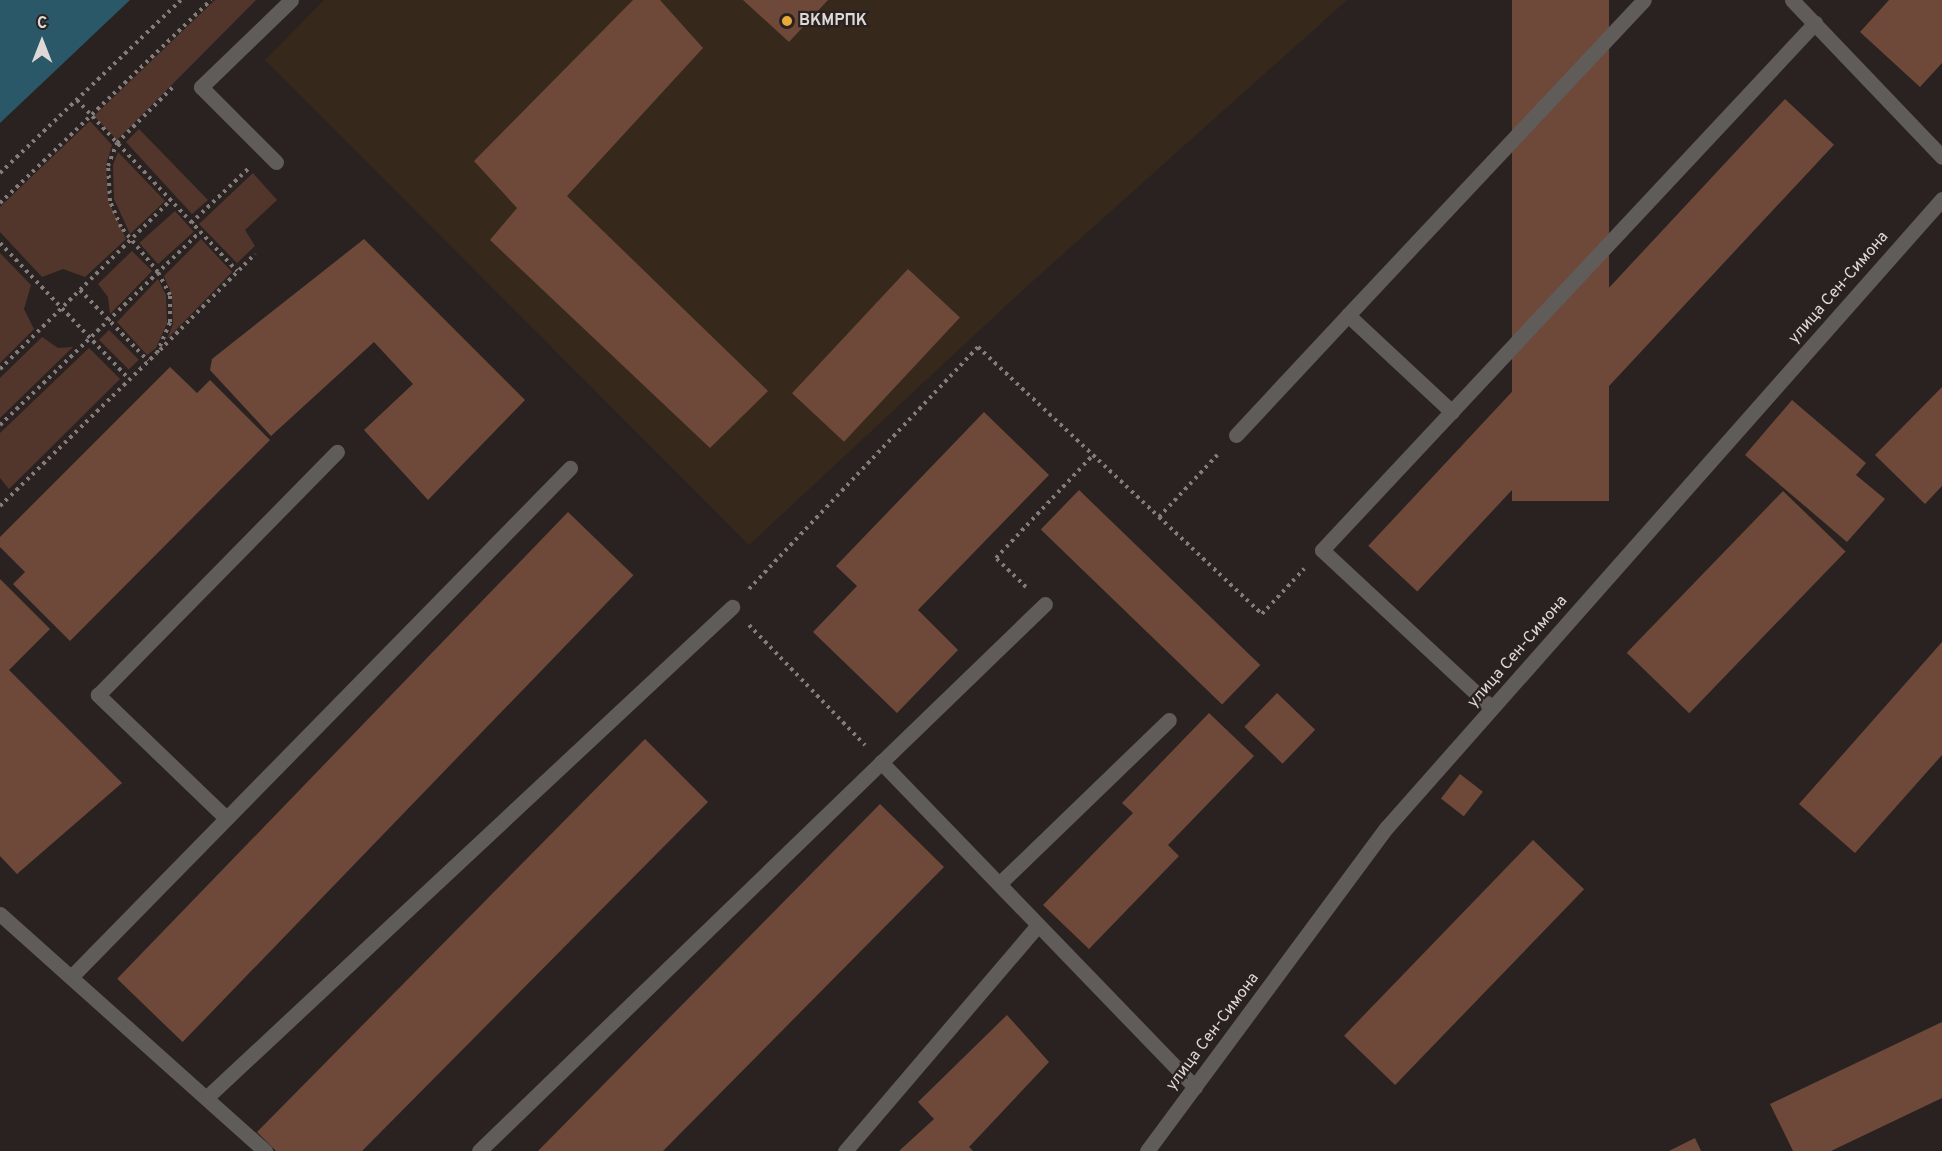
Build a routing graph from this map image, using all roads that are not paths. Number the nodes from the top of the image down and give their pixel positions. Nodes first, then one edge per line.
1 (291, 0) edge
2 (1644, 0) edge
3 (1792, 0) edge
4 (1815, 23) junction
5 (271, 157) road end
6 (1942, 157) edge
7 (1942, 199) edge
8 (1348, 315) junction
9 (1452, 412) junction
10 (1236, 435) road end
11 (337, 452) dead end
12 (570, 468) dead end
13 (1045, 604) road end
14 (732, 607) road end
15 (1492, 708) junction
16 (1169, 720) dead end
17 (881, 762) junction
18 (226, 818) junction
19 (999, 884) junction
20 (0, 914) edge
21 (1038, 925) junction
22 (71, 977) junction
23 (1195, 1087) junction
24 (206, 1098) junction
25 (265, 1151) edge
26 (479, 1151) edge
27 (845, 1151) edge
28 (1147, 1151) edge

1 - 5 street
2 - 8 street
3 - 4 street
4 - 6 street
4 - 9 street
7 - 15 street, улица Сен-Симона
8 - 9 street
8 - 10 street
9 - 15 street
11 - 18 street
12 - 18 street
13 - 17 street
14 - 24 street
15 - 23 street, улица Сен-Симона
16 - 19 street
17 - 19 street
17 - 26 street
18 - 22 street
19 - 21 street
20 - 22 street
21 - 23 street
21 - 27 street
22 - 24 street
23 - 28 street, улица Сен-Симона
24 - 25 street

